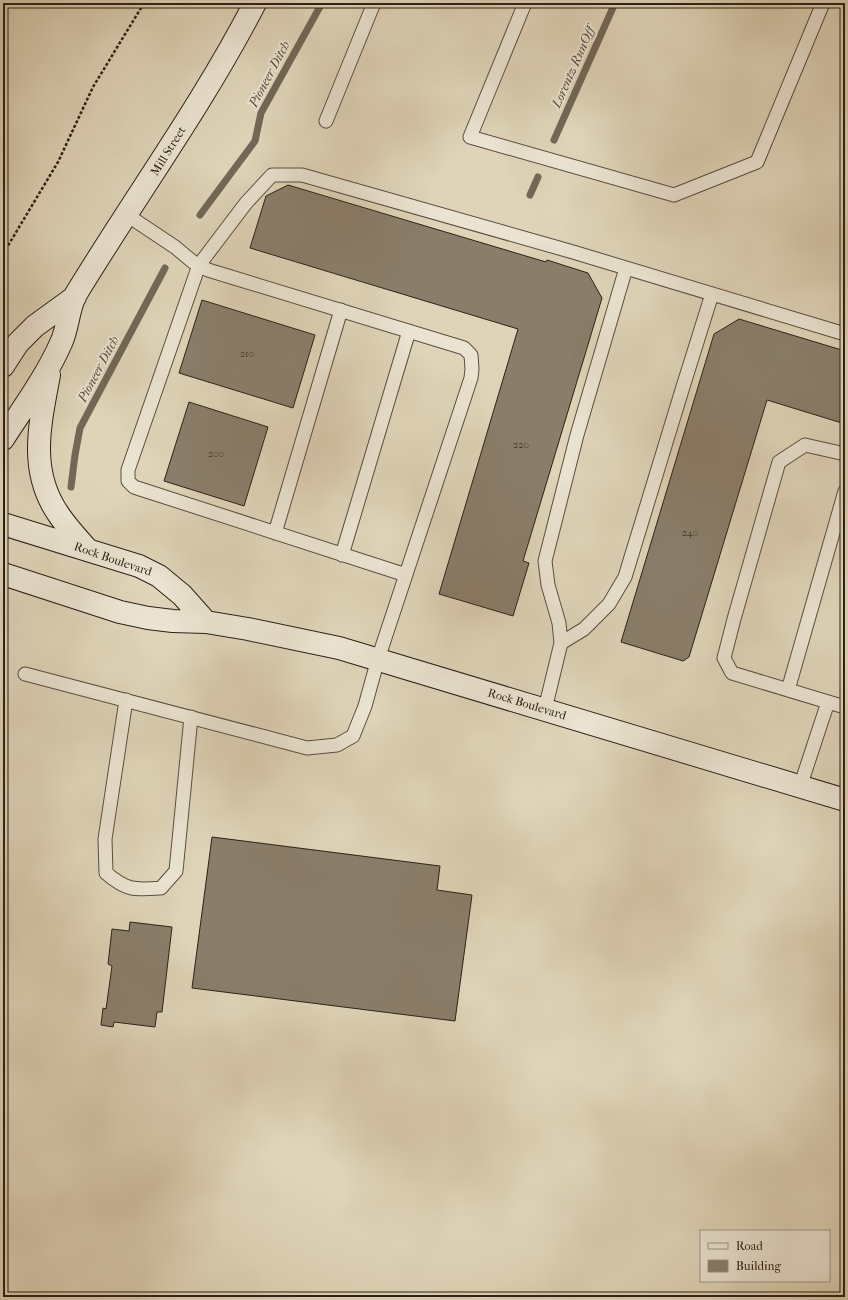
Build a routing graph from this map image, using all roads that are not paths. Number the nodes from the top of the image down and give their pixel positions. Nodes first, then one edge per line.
1 (255, 3) edge
2 (374, 3) edge
3 (525, 3) edge
4 (823, 3) edge
5 (326, 121) dead end
6 (127, 215) junction
7 (199, 265) junction
8 (626, 268) junction
9 (712, 294) junction
10 (75, 296) junction
11 (341, 310) junction
12 (409, 331) junction
13 (845, 334) edge
14 (52, 364) junction
15 (3, 366) edge
16 (3, 439) edge
17 (845, 454) edge
18 (845, 491) edge
19 (3, 524) edge
20 (840, 527) edge
21 (275, 533) junction
22 (88, 550) junction
23 (342, 555) junction
24 (3, 574) edge
25 (406, 575) junction
26 (3, 590) edge
27 (77, 598) junction
28 (206, 622) junction
29 (562, 643) junction
30 (378, 660) junction
31 (25, 674) dead end
32 (788, 690) junction
33 (126, 700) junction
34 (828, 702) junction
35 (845, 707) edge
36 (545, 709) junction
37 (192, 718) junction
38 (800, 787) junction
39 (845, 800) edge

1 - 6 main road, Mill Street
2 - 5 lane
3 - 4 lane
6 - 7 lane
6 - 10 main road, Mill Street
7 - 8 lane
7 - 11 lane
7 - 21 lane
8 - 9 lane
8 - 29 lane
9 - 13 lane
9 - 29 lane
10 - 14 main road, Mill Street
10 - 15 main road, Mill Street
11 - 12 lane
11 - 21 lane
12 - 23 lane
12 - 25 lane
14 - 16 main road, Mill Street
14 - 22 main road
17 - 32 lane
18 - 20 lane
19 - 22 main road, Rock Boulevard
20 - 32 lane
21 - 23 lane
22 - 28 main road, Rock Boulevard
23 - 25 lane
24 - 27 main road, Rock Boulevard
25 - 30 lane
26 - 27 main road
27 - 28 main road, Rock Boulevard
28 - 30 main road, Rock Boulevard
29 - 36 lane
30 - 36 main road, Rock Boulevard
30 - 37 lane
31 - 33 lane
32 - 34 lane
33 - 37 lane
33 - 37 lane
34 - 35 lane
34 - 38 lane
36 - 38 main road, Rock Boulevard
38 - 39 main road, Rock Boulevard

